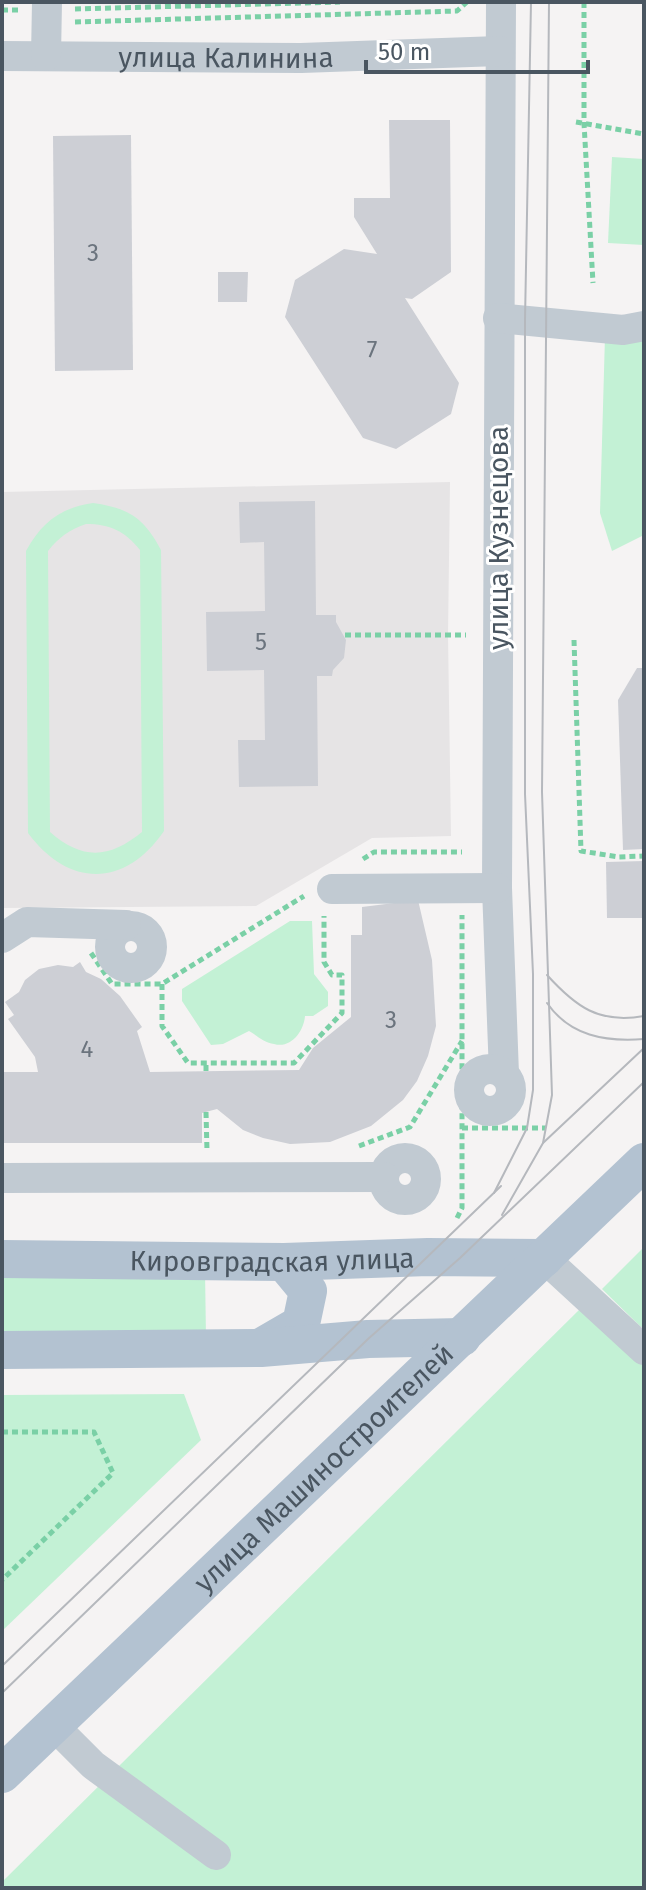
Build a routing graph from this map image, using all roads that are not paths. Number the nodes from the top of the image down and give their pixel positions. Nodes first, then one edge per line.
1 (501, 2) edge
2 (47, 6) edge
3 (499, 51) junction
4 (2, 56) edge
5 (46, 56) junction
6 (498, 318) junction
7 (644, 326) edge
8 (497, 888) junction
9 (322, 899) road end
10 (126, 925) dead end
11 (2, 938) edge
12 (504, 1074) dead end
13 (644, 1162) edge
14 (384, 1177) dead end
15 (2, 1178) edge
16 (544, 1258) junction
17 (2, 1259) edge
18 (284, 1262) junction
19 (462, 1337) junction
20 (261, 1348) junction
21 (2, 1350) edge
22 (644, 1350) edge
23 (53, 1725) junction
24 (2, 1774) edge
25 (216, 1855) dead end

1 - 3 street, улица Кузнецова
2 - 5 street
3 - 5 street, улица Калинина
3 - 6 street, улица Кузнецова
4 - 5 street, улица Калинина
6 - 7 street
6 - 8 street, улица Кузнецова
8 - 9 street
8 - 12 street, улица Кузнецова
10 - 11 street
13 - 16 main road, улица Машиностроителей
14 - 15 street
16 - 18 main road, Кировградская улица
16 - 19 main road, улица Машиностроителей
16 - 22 street
17 - 18 main road, Кировградская улица
18 - 20 main road
19 - 20 main road
19 - 23 main road, улица Машиностроителей
20 - 21 main road
23 - 24 main road, улица Машиностроителей
23 - 25 street

